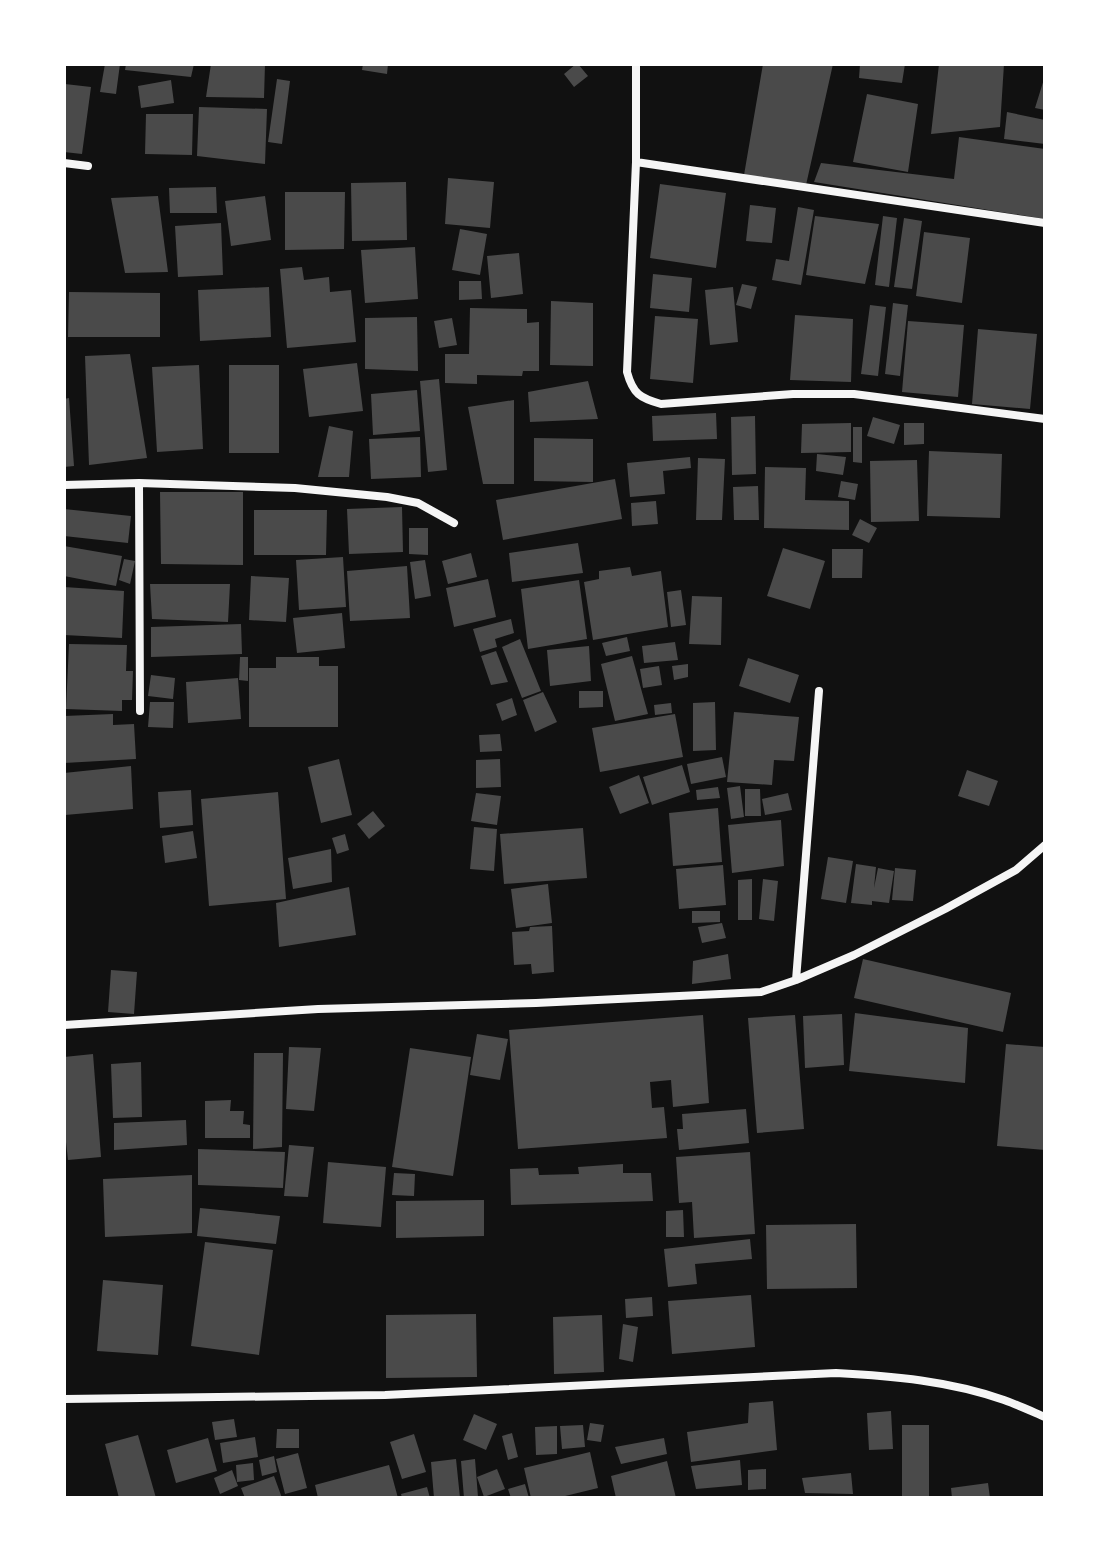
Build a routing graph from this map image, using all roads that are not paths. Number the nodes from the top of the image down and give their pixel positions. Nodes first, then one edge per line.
1 (636, 64) edge
2 (636, 162) junction
3 (64, 163) edge
4 (88, 166) dead end
5 (1045, 223) edge
6 (1045, 419) edge
7 (139, 483) junction
8 (64, 485) edge
9 (454, 523) dead end
10 (819, 691) dead end
11 (140, 711) dead end
12 (1045, 845) edge
13 (796, 980) junction
14 (64, 1025) edge
15 (64, 1399) edge
16 (1045, 1417) edge

1 - 2 street
2 - 5 street
2 - 6 street
3 - 4 street
7 - 8 street
7 - 9 street
7 - 11 street
10 - 13 street
12 - 13 street
13 - 14 street
15 - 16 street

